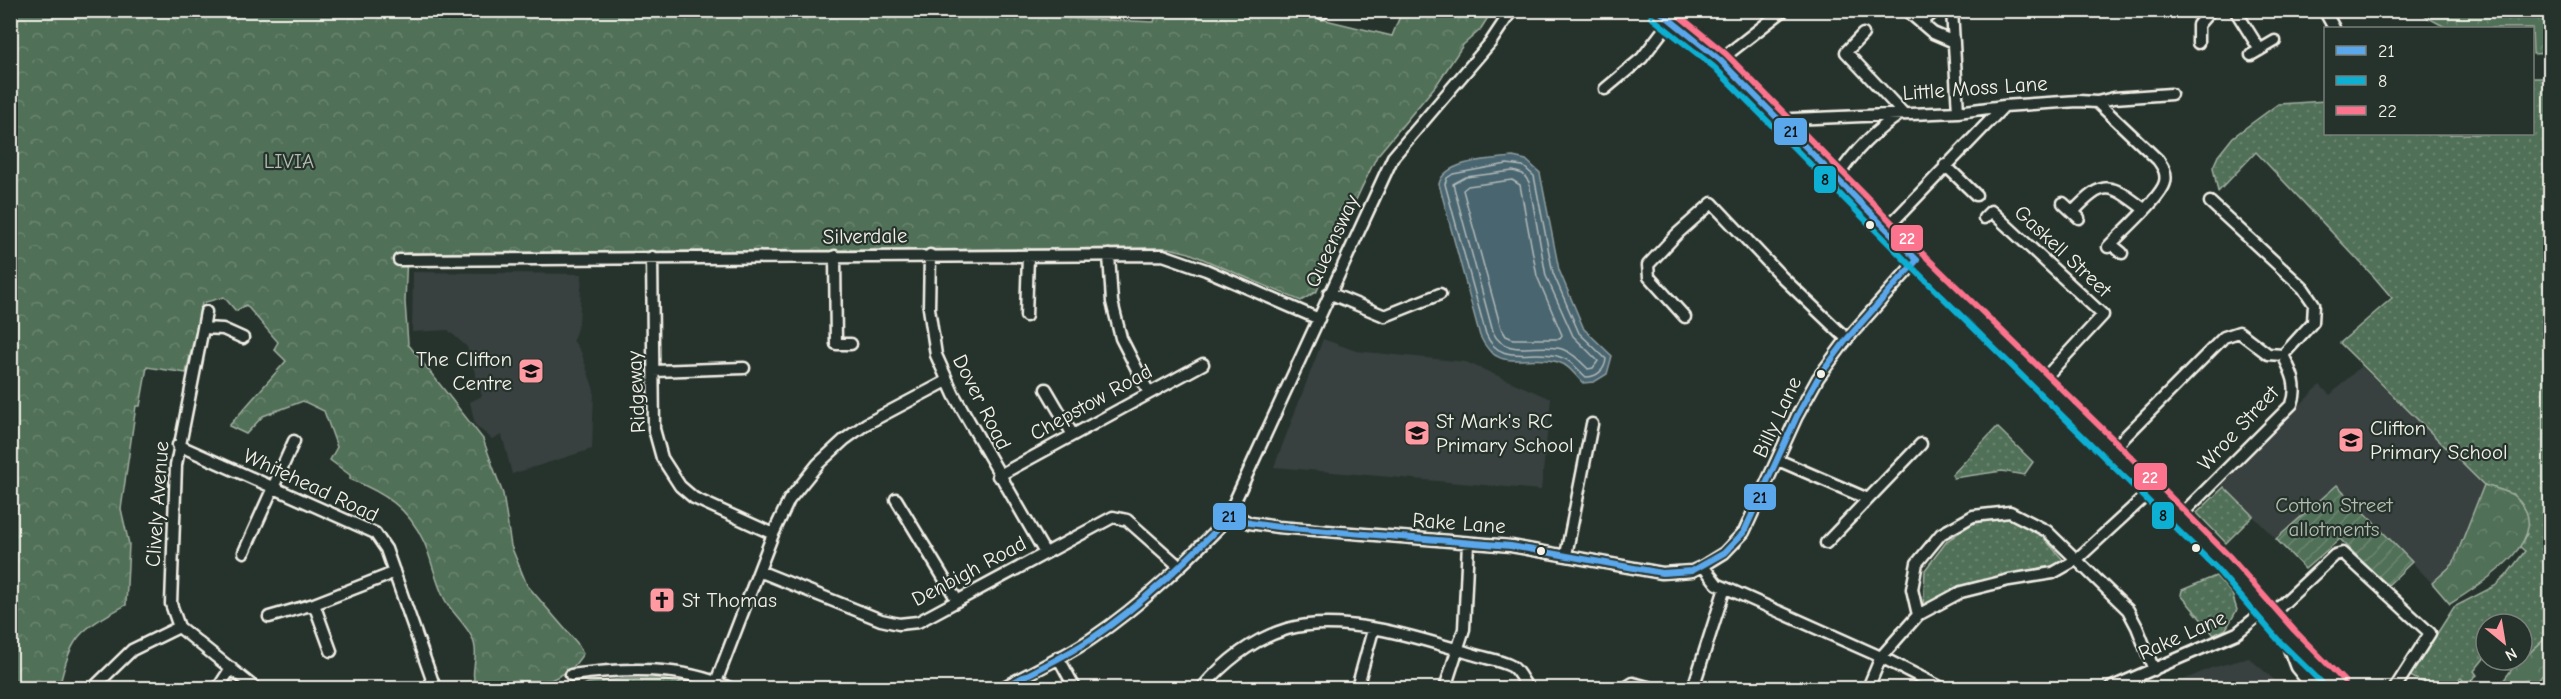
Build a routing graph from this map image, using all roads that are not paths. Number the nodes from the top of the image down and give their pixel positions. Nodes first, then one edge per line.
1 (1512, 10) edge
2 (1657, 10) edge
3 (1784, 10) edge
4 (1906, 10) edge
5 (1952, 10) edge
6 (2211, 10) edge
7 (2235, 10) edge
8 (1935, 11) edge
9 (2327, 12) edge
10 (1671, 20) junction
11 (1921, 23) junction
12 (2334, 27) edge
13 (1863, 34) dead end
14 (2274, 41) dead end
15 (1954, 42) junction
16 (2198, 43) dead end
17 (1720, 60) junction
18 (1605, 89) dead end
19 (2171, 94) dead end
20 (2097, 102) junction
21 (2004, 106) junction
22 (1958, 112) junction
23 (1903, 113) junction
24 (1784, 126) junction
25 (1945, 165) junction
26 (1836, 179) junction
27 (1976, 195) dead end
28 (2210, 202) dead end
29 (2063, 203) dead end
30 (2144, 209) junction
31 (1984, 218) dead end
32 (1886, 229) junction
33 (2122, 254) dead end
34 (930, 255) junction
35 (1109, 255) junction
36 (835, 256) junction
37 (1028, 256) junction
38 (652, 257) junction
39 (399, 260) dead end
40 (1917, 260) junction
41 (1329, 293) junction
42 (1440, 294) dead end
43 (206, 312) dead end
44 (1026, 316) dead end
45 (1685, 317) dead end
46 (1319, 319) junction
47 (203, 328) junction
48 (243, 338) dead end
49 (1847, 339) junction
50 (851, 344) dead end
51 (2283, 355) junction
52 (1203, 364) dead end
53 (744, 368) dead end
54 (654, 371) junction
55 (947, 381) junction
56 (2042, 381) junction
57 (1046, 389) dead end
58 (1149, 393) junction
59 (1592, 424) dead end
60 (1073, 435) junction
61 (294, 441) dead end
62 (1921, 444) dead end
63 (178, 445) junction
64 (2112, 450) junction
65 (1779, 460) junction
66 (999, 476) junction
67 (273, 488) junction
68 (2152, 490) junction
69 (896, 499) dead end
70 (1868, 499) junction
71 (1232, 514) junction
72 (2180, 517) junction
73 (773, 534) junction
74 (1468, 543) junction
75 (1826, 543) dead end
76 (244, 552) dead end
77 (1045, 554) junction
78 (1566, 555) junction
79 (2076, 560) junction
80 (1703, 566) junction
81 (1180, 567) junction
82 (394, 571) junction
83 (759, 571) junction
84 (1725, 588) junction
85 (957, 600) junction
86 (314, 604) junction
87 (2267, 613) junction
88 (1918, 615) junction
89 (269, 617) dead end
90 (179, 627) junction
91 (1373, 630) junction
92 (2287, 636) junction
93 (1456, 649) junction
94 (330, 651) dead end
95 (1058, 657) junction
96 (1881, 657) junction
97 (231, 668) junction
98 (2154, 670) junction
99 (571, 675) dead end
100 (716, 682) junction
101 (1629, 686) edge
102 (93, 688) edge
103 (218, 688) edge
104 (255, 688) edge
105 (435, 688) edge
106 (730, 688) edge
107 (1002, 688) edge
108 (1075, 688) edge
109 (1202, 688) edge
110 (1357, 688) edge
111 (1445, 688) edge
112 (1524, 688) edge
113 (1652, 688) edge
114 (1693, 688) edge
115 (1868, 688) edge
116 (1942, 688) edge
117 (2110, 688) edge
118 (2316, 688) edge
119 (2339, 688) edge
120 (2395, 688) edge

1 - 41 street, Queensway
2 - 10 main road
3 - 17 street
4 - 11 street
5 - 15 street
6 - 16 street
7 - 14 street
8 - 11 street
9 - 12 street
10 - 17 main road
10 - 18 street
11 - 15 street
13 - 23 street
15 - 22 street
17 - 24 main road
19 - 20 street, Little Moss Lane
20 - 21 street, Little Moss Lane
20 - 30 street
21 - 22 street, Little Moss Lane
21 - 25 street
22 - 23 street, Little Moss Lane
23 - 24 street, Little Moss Lane
23 - 26 street
24 - 26 main road
25 - 27 street
25 - 32 street
26 - 32 main road
28 - 51 street
29 - 30 street
30 - 33 street
31 - 56 street, Gaskell Street
32 - 40 main road
34 - 36 street, Silverdale
34 - 37 street, Silverdale
34 - 55 street, Dover Road
35 - 37 street, Silverdale
35 - 46 street, Silverdale
35 - 58 street
36 - 38 street, Silverdale
36 - 50 street
37 - 44 street
38 - 39 street, Silverdale
38 - 54 street, Ridgeway
40 - 49 street, Billy Lane
40 - 56 main road
41 - 42 street
41 - 46 street, Queensway
43 - 47 street, Clively Avenue
45 - 49 street
46 - 71 street, Queensway
47 - 48 street
47 - 63 street, Clively Avenue
49 - 65 street, Billy Lane
51 - 64 street
51 - 72 street, Wroe Street
52 - 58 street, Chepstow Road
53 - 54 street
54 - 73 street, Ridgeway
55 - 66 street, Dover Road
55 - 73 street
56 - 64 main road
57 - 60 street
58 - 60 street, Chepstow Road
59 - 78 street
60 - 66 street, Chepstow Road
61 - 67 street
62 - 70 street
63 - 67 street, Whitehead Road
63 - 90 street, Clively Avenue
64 - 68 main road
65 - 70 street
65 - 80 street, Billy Lane
66 - 77 street, Dover Road
67 - 76 street
67 - 82 street, Whitehead Road
68 - 72 main road
68 - 79 street
69 - 85 street
70 - 75 street
71 - 74 street, Rake Lane
71 - 81 street
72 - 87 main road
73 - 83 street
74 - 78 street, Rake Lane
74 - 93 street
77 - 81 street, Denbigh Road
77 - 85 street, Denbigh Road
78 - 80 street, Rake Lane
79 - 88 street
79 - 88 street
79 - 98 street
80 - 84 street
81 - 95 street
82 - 86 street
82 - 105 street, Whitehead Road
83 - 85 street, Denbigh Road
83 - 100 street
84 - 96 street
84 - 114 street
86 - 89 street
86 - 94 street
87 - 92 main road
87 - 98 street, Rake Lane
87 - 120 street, Rake Lane
88 - 96 street
90 - 97 street
90 - 102 street
91 - 93 street
91 - 109 street
91 - 110 street
92 - 118 main road
92 - 119 main road
93 - 111 street
93 - 112 street
95 - 107 street
95 - 108 street
96 - 115 street
96 - 116 street
97 - 103 street
97 - 104 street
98 - 117 street, Rake Lane
99 - 100 street
100 - 106 street
101 - 113 street

